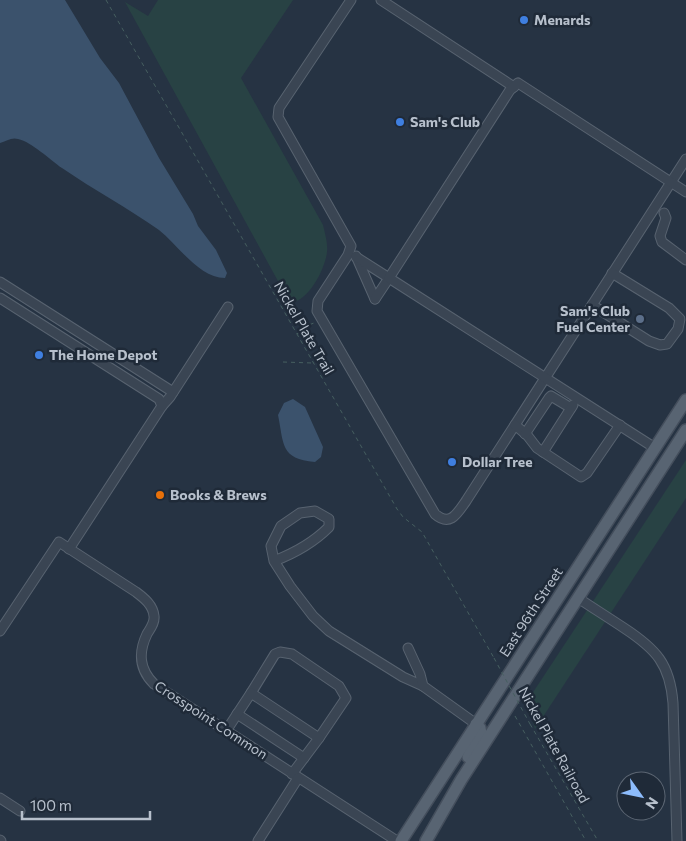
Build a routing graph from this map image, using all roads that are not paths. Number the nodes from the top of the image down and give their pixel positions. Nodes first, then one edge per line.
1 (351, 0) edge
2 (381, 0) edge
3 (514, 87) junction
4 (686, 159) edge
5 (671, 182) junction
6 (686, 192) edge
7 (664, 213) dead end
8 (351, 246) junction
9 (356, 257) junction
10 (686, 260) edge
11 (612, 273) junction
12 (389, 278) junction
13 (0, 282) edge
14 (0, 298) edge
15 (592, 305) junction
16 (228, 307) dead end
17 (545, 377) junction
18 (172, 394) junction
19 (577, 398) junction
20 (686, 400) edge
21 (161, 402) junction
22 (571, 408) junction
23 (515, 425) junction
24 (620, 426) junction
25 (686, 430) edge
26 (525, 434) junction
27 (655, 448) junction
28 (543, 452) junction
29 (617, 506) junction
30 (69, 549) junction
31 (274, 560) junction
32 (578, 598) junction
33 (0, 631) edge
34 (408, 648) dead end
35 (423, 686) junction
36 (251, 693) junction
37 (237, 714) junction
38 (476, 724) junction
39 (226, 731) junction
40 (319, 738) junction
41 (304, 758) junction
42 (295, 776) junction
43 (461, 780) junction
44 (0, 798) edge
45 (676, 803) junction
46 (686, 803) edge
47 (20, 811) dead end
48 (258, 841) edge
49 (399, 841) edge
50 (426, 841) edge
51 (677, 841) edge

1 - 8 street
2 - 3 street
3 - 5 street
3 - 12 street
4 - 5 street
5 - 6 street
5 - 11 street
7 - 10 street
8 - 9 street
8 - 23 street
9 - 12 street
9 - 12 street
11 - 15 street
11 - 15 street
12 - 17 street
13 - 18 street
14 - 21 street
15 - 17 street
16 - 18 street
17 - 19 street
17 - 23 street
18 - 21 street
19 - 22 street
19 - 24 street
20 - 27 main road, East 96th Street
21 - 30 street
22 - 26 street
22 - 28 street
23 - 26 street
24 - 27 street
24 - 28 street
25 - 32 main road
26 - 28 street
27 - 29 main road, East 96th Street
29 - 32 main road
29 - 38 main road, East 96th Street
30 - 33 street
30 - 39 street, Crosspoint Common
31 - 31 street
31 - 35 street
32 - 43 main road
32 - 45 street
34 - 35 street
35 - 38 street
36 - 37 street
36 - 40 street
36 - 40 street
37 - 39 street
37 - 41 street
38 - 43 main road
38 - 49 main road, East 96th Street
39 - 42 street, Crosspoint Common
40 - 41 street
41 - 42 street
42 - 48 street
42 - 49 street, Crosspoint Common
43 - 50 main road
44 - 47 street
45 - 46 street
45 - 51 street

